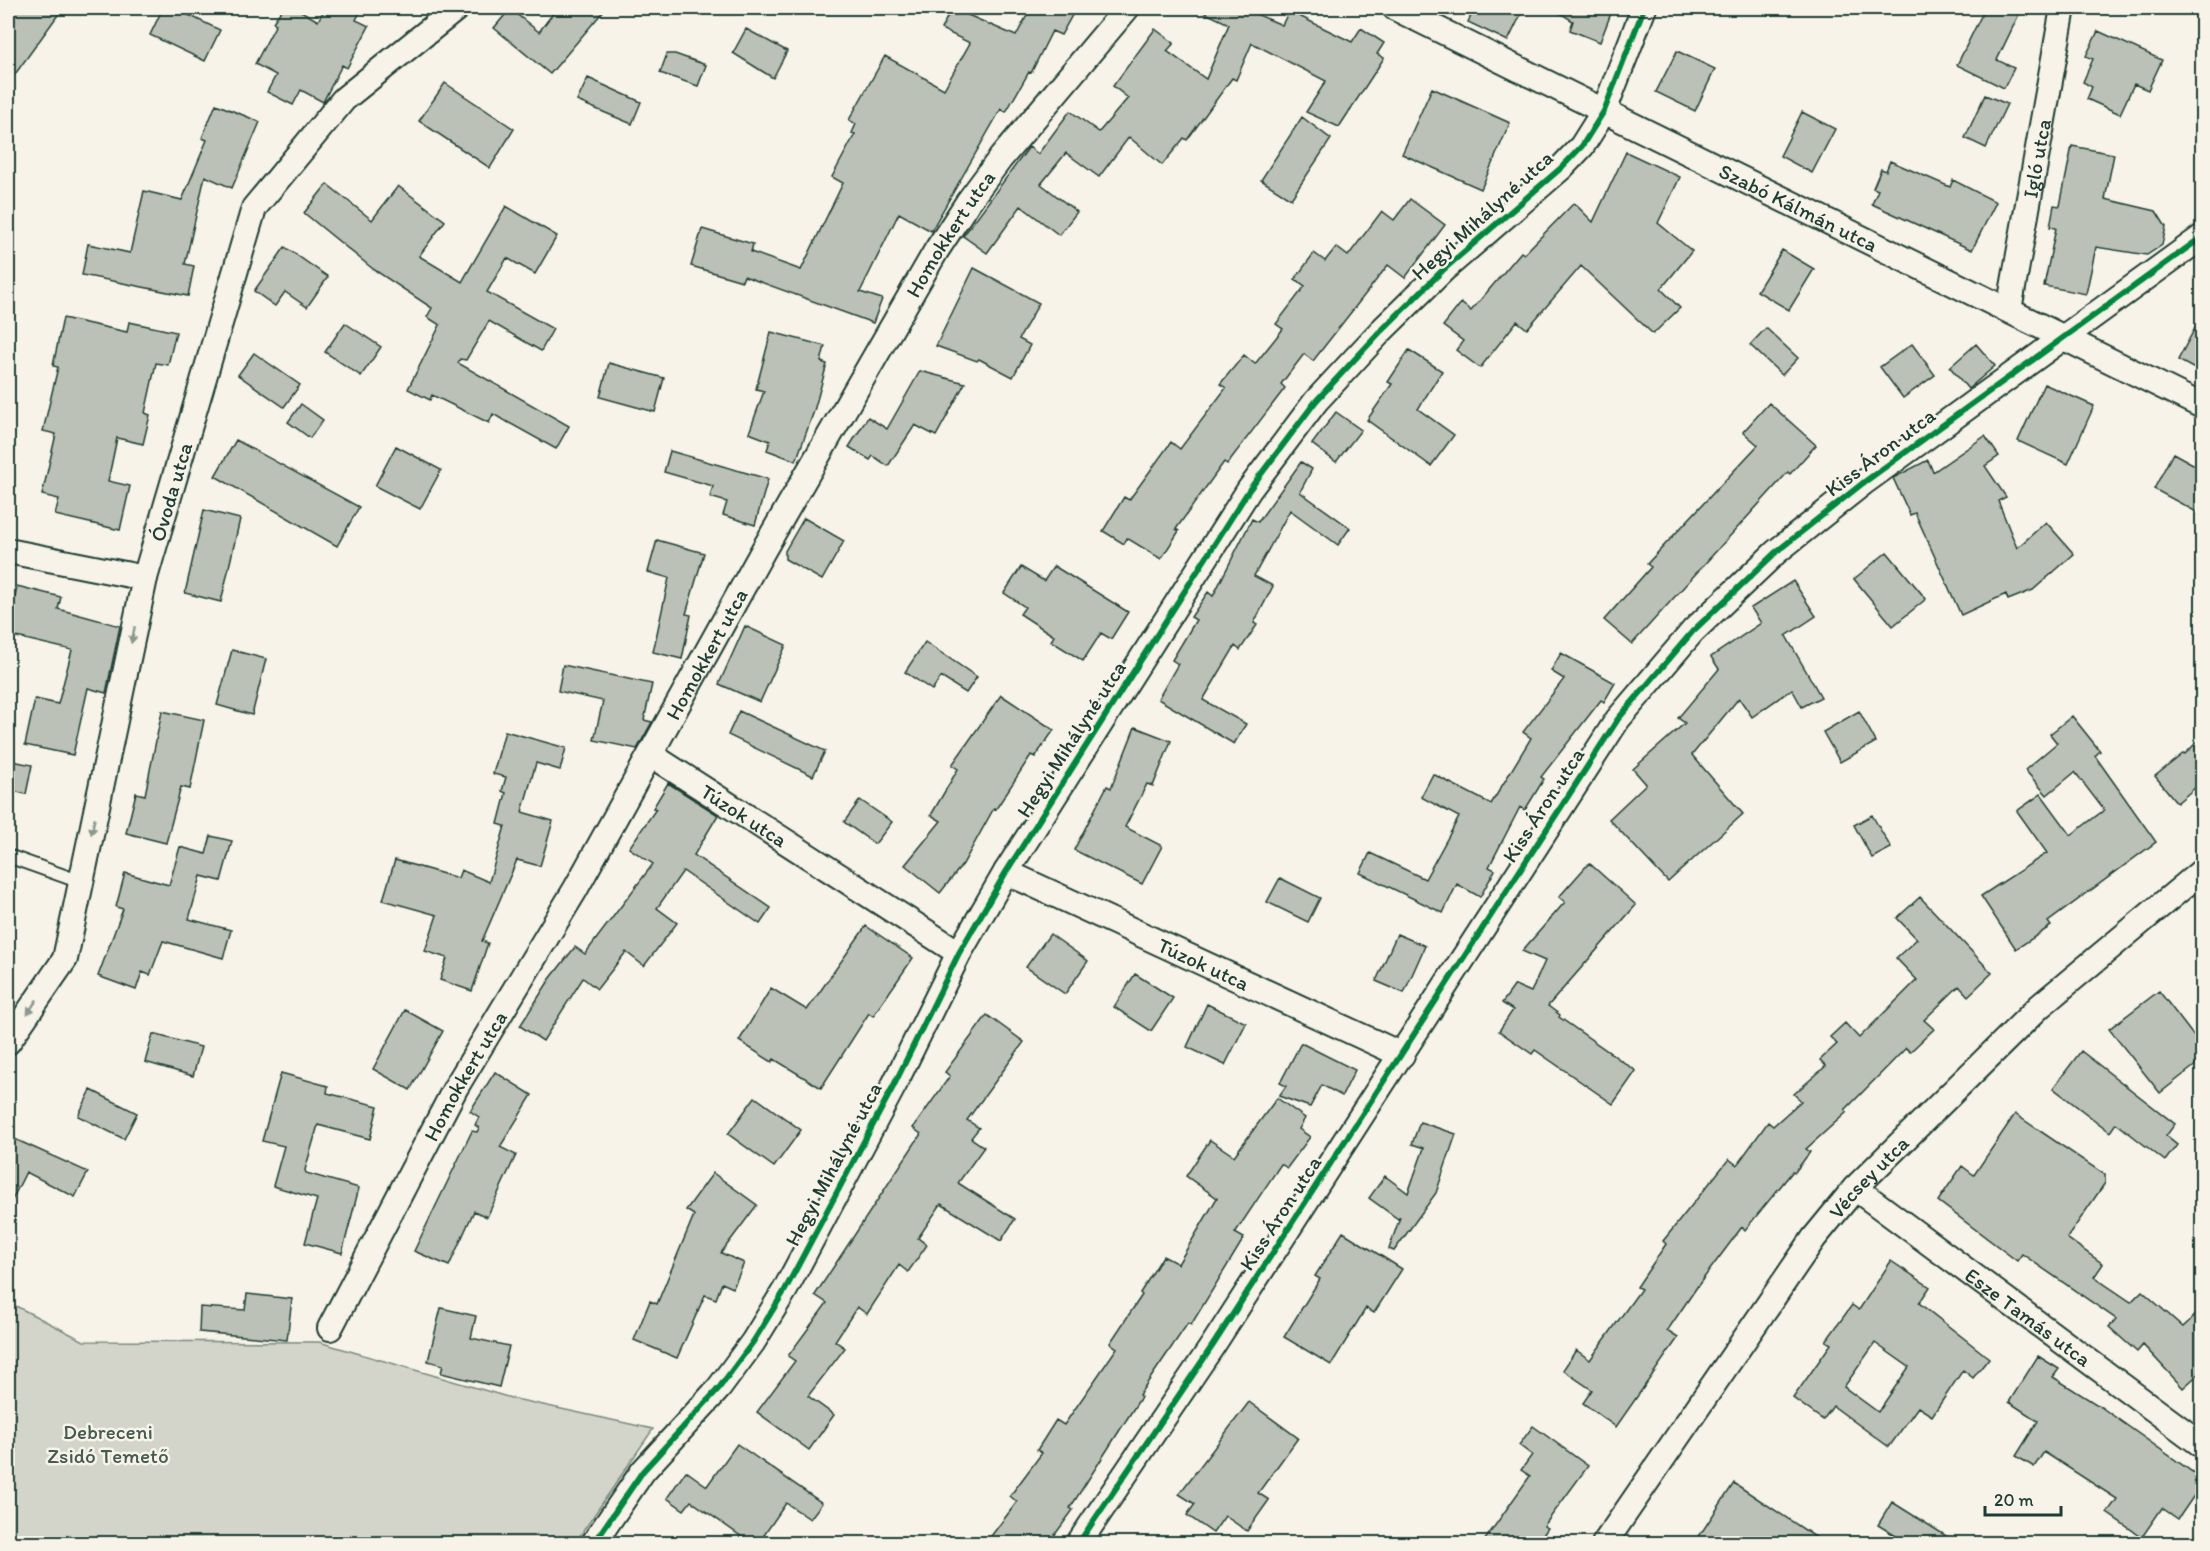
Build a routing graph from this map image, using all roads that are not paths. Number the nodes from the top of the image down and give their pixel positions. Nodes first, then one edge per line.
1 (457, 8) edge
2 (1127, 8) edge
3 (1395, 8) edge
4 (1644, 8) edge
5 (2063, 8) edge
6 (1604, 111) junction
7 (2202, 237) edge
8 (2009, 310) junction
9 (2064, 337) junction
10 (2202, 406) edge
11 (8, 551) edge
12 (146, 578) junction
13 (651, 755) junction
14 (8, 856) edge
15 (2202, 871) edge
16 (1006, 872) junction
17 (81, 882) junction
18 (959, 953) junction
19 (8, 1042) edge
20 (1402, 1055) junction
21 (1855, 1188) junction
22 (330, 1328) dead end
23 (2198, 1435) edge
24 (593, 1544) edge
25 (1078, 1544) edge
26 (1604, 1544) edge

1 - 12 street, Óvoda utca
2 - 13 street, Homokkert utca
3 - 6 street, Szabó Kálmán utca
4 - 6 street, Hegyi Mihályné utca
5 - 8 street, Igló utca
6 - 8 street, Szabó Kálmán utca
6 - 16 street, Hegyi Mihályné utca
7 - 9 street, Kiss Áron utca
8 - 9 street, Szabó Kálmán utca
9 - 10 street, Szabó Kálmán utca
9 - 20 street, Kiss Áron utca
11 - 12 street
12 -> 17 street, Óvoda utca
13 - 18 street, Túzok utca
13 - 22 street, Homokkert utca
14 - 17 lane
15 - 21 street, Vécsey utca
16 - 18 street, Hegyi Mihályné utca
16 - 20 street, Túzok utca
17 -> 19 street, Óvoda utca
18 - 24 street, Hegyi Mihályné utca
20 - 25 street, Kiss Áron utca
21 - 23 street, Esze Tamás utca
21 - 26 street, Vécsey utca

